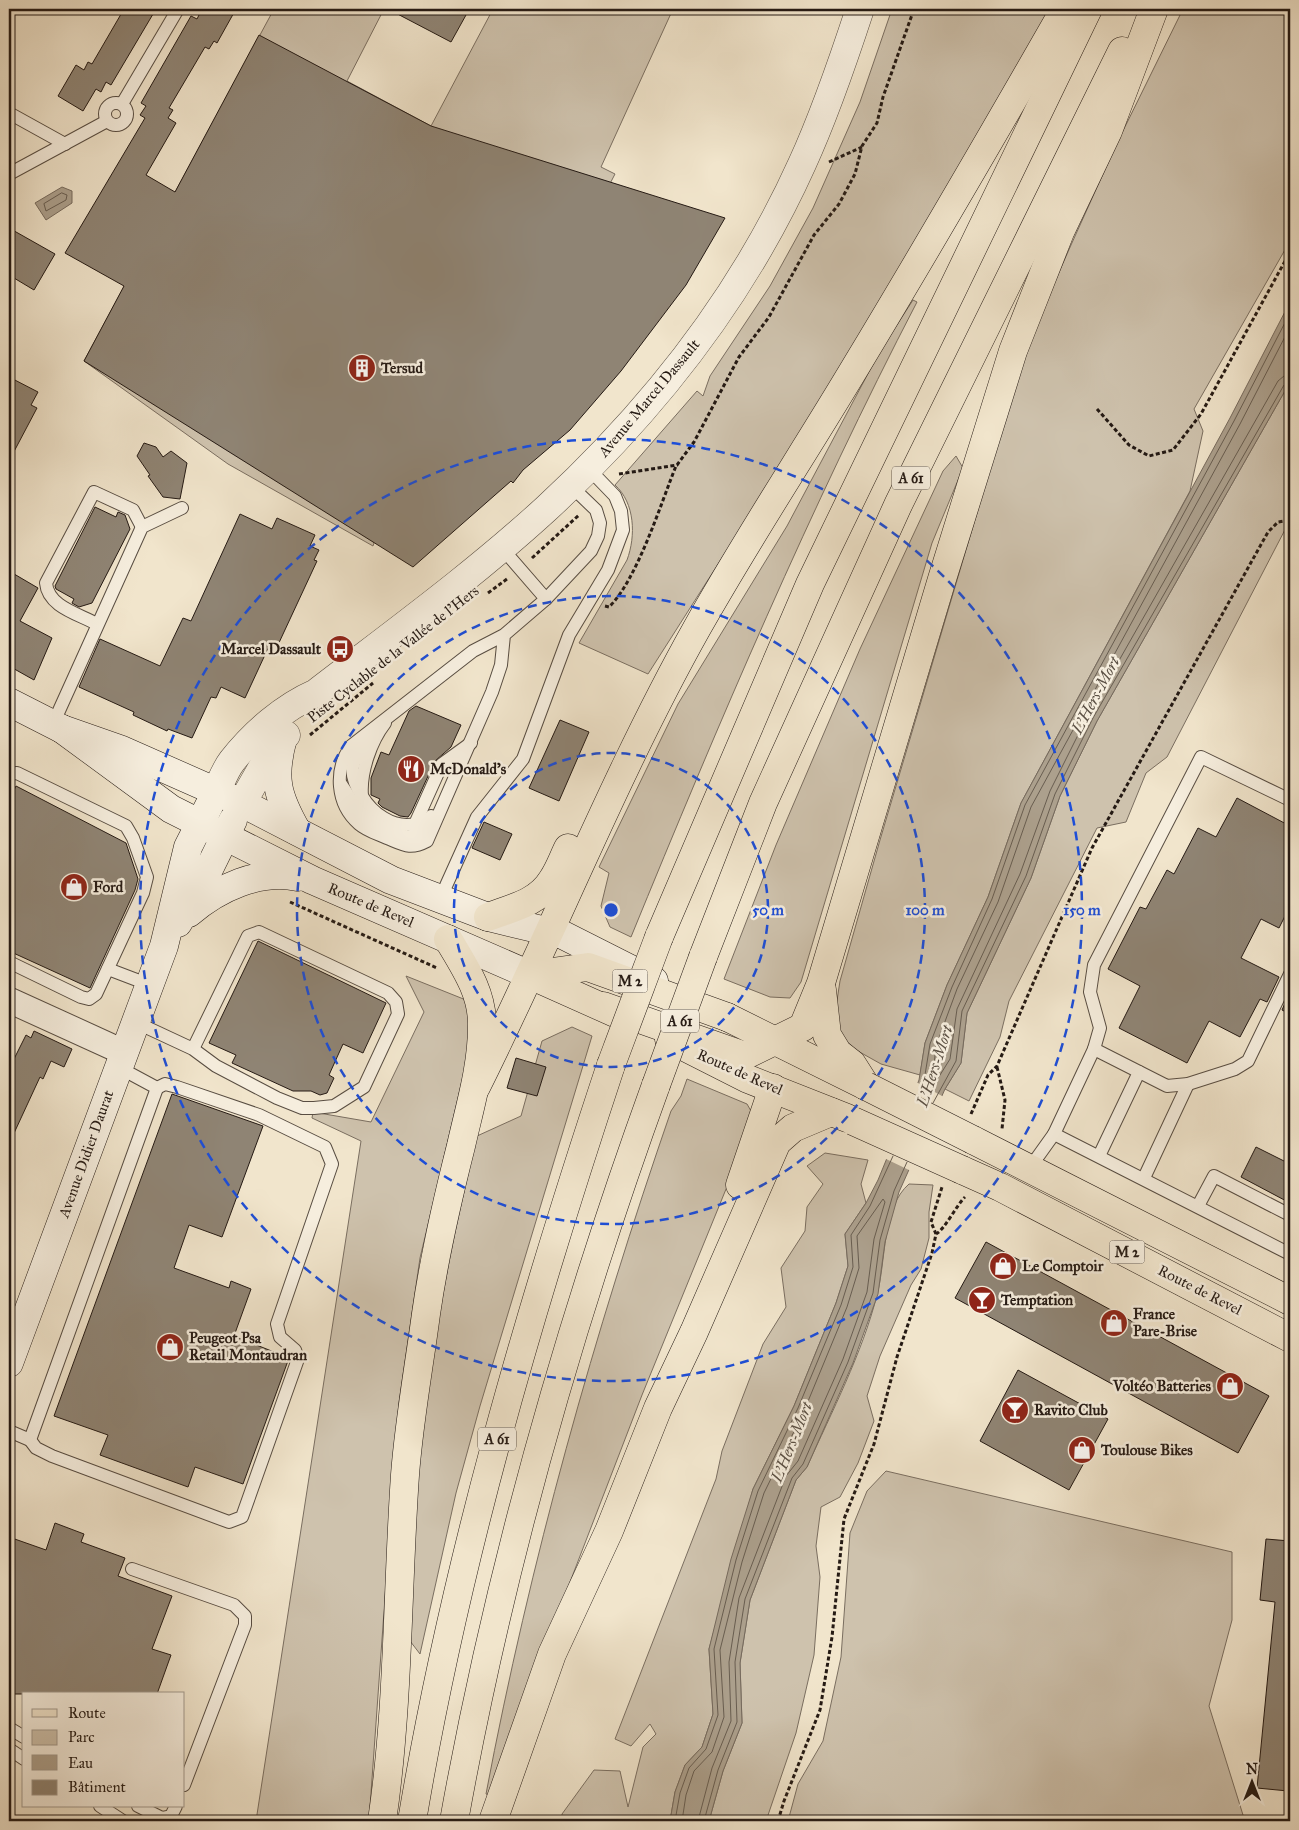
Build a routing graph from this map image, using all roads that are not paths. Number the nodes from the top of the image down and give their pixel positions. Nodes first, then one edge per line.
1 (860, 9) edge
2 (1087, 9) edge
3 (1142, 9) edge
4 (1154, 9) edge
5 (175, 10) edge
6 (9, 113) edge
7 (65, 144) junction
8 (9, 174) edge
9 (579, 477) junction
10 (182, 508) dead end
11 (142, 527) junction
12 (501, 547) junction
13 (546, 599) junction
14 (97, 624) junction
15 (504, 635) junction
16 (316, 693) junction
17 (662, 696) junction
18 (9, 702) edge
19 (393, 713) junction
20 (57, 727) junction
21 (294, 739) junction
22 (471, 743) junction
23 (9, 774) edge
24 (1290, 800) edge
25 (208, 806) junction
26 (233, 821) junction
27 (297, 831) junction
28 (312, 880) junction
29 (391, 880) junction
30 (442, 901) junction
31 (488, 917) junction
32 (181, 919) junction
33 (548, 932) junction
34 (448, 939) junction
35 (164, 946) junction
36 (9, 962) edge
37 (108, 969) junction
38 (1290, 974) edge
39 (530, 975) junction
40 (821, 983) junction
41 (150, 985) junction
42 (9, 1000) edge
43 (603, 1006) junction
44 (727, 1017) junction
45 (135, 1022) junction
46 (773, 1041) junction
47 (193, 1049) junction
48 (1094, 1049) junction
49 (121, 1059) junction
50 (1139, 1072) junction
51 (1188, 1084) junction
52 (866, 1086) junction
53 (476, 1087) junction
54 (158, 1088) junction
55 (773, 1088) junction
56 (842, 1116) junction
57 (1054, 1134) junction
58 (1098, 1156) junction
59 (1028, 1169) junction
60 (1144, 1178) junction
61 (1198, 1206) junction
62 (1290, 1215) edge
63 (1290, 1254) edge
64 (1290, 1301) edge
65 (694, 1332) junction
66 (1290, 1338) edge
67 (9, 1363) edge
68 (9, 1432) edge
69 (30, 1440) junction
70 (132, 1570) dead end
71 (9, 1728) edge
72 (22, 1736) edge
73 (9, 1749) edge
74 (22, 1758) edge
75 (185, 1782) edge
76 (103, 1808) edge
77 (142, 1808) edge
78 (175, 1808) edge
79 (123, 1821) edge
80 (382, 1821) edge
81 (412, 1821) edge
82 (454, 1821) edge
83 (494, 1821) edge

1 - 9 main road, Avenue Marcel Dassault
2 - 17 main road
2 - 81 main road, A 61, bridge
3 - 82 main road, A 61, bridge
4 - 40 main road
5 - 7 lane
6 - 7 lane
7 - 8 lane
9 - 12 main road, Avenue Marcel Dassault
9 - 13 lane
9 - 30 lane
10 - 11 lane
11 - 14 lane
11 - 14 lane
12 - 13 lane
12 - 16 main road, Avenue Marcel Dassault
13 - 15 lane
14 - 20 lane
15 - 19 lane
15 - 22 lane
16 - 21 main road, Avenue Marcel Dassault
16 - 25 main road, Avenue Marcel Dassault
17 - 31 main road
17 - 33 main road
18 - 20 main road, Route de Revel / M 2
19 - 22 lane
19 - 22 lane
20 - 25 main road, Route de Revel / M 2
20 - 25 main road, Route de Revel / M 2
21 - 26 main road, Avenue Marcel Dassault
21 - 27 main road
23 - 37 lane
24 - 48 lane
25 - 26 main road, Route de Revel / M 2
25 - 26 main road, Route de Revel / M 2
25 - 35 main road, Avenue Didier Daurat
26 - 27 main road, Route de Revel / M 2
26 - 28 main road, Route de Revel / M 2
26 - 29 main road, M 2
26 - 32 main road, Avenue Didier Daurat
27 - 29 main road, Route de Revel / M 2
28 - 32 main road, Avenue Didier Daurat
28 - 34 main road, Route de Revel / M 2
29 - 30 main road, Route de Revel / M 2
30 - 31 main road, Route de Revel / M 2
31 - 33 main road, Route de Revel / M 2
32 - 35 main road, Avenue Didier Daurat
33 - 39 main road
33 - 44 main road, Route de Revel / M 2
34 - 39 main road, Route de Revel / M 2
34 - 53 main road
35 - 41 main road, Avenue Didier Daurat
36 - 37 lane
37 - 41 lane
38 - 51 lane
39 - 43 main road, Route de Revel / M 2
39 - 44 main road, M 2
39 - 53 main road
40 - 46 main road
40 - 52 main road
41 - 45 main road, Avenue Didier Daurat
42 - 49 street
43 - 46 main road, M 2
43 - 55 main road, Route de Revel / M 2
44 - 46 main road, Route de Revel / M 2
45 - 47 lane
45 - 49 main road, Avenue Didier Daurat
46 - 52 main road, Route de Revel / M 2
46 - 55 main road
47 - 47 lane
48 - 50 lane
48 - 57 lane
49 - 54 lane
49 - 67 main road, Avenue Didier Daurat
50 - 51 lane
50 - 58 lane
51 - 60 lane
52 - 59 main road, Route de Revel / M 2, bridge
53 - 80 main road
54 - 69 lane
54 - 69 lane
55 - 56 main road, Route de Revel / M 2
55 - 65 main road
56 - 65 main road
56 - 66 main road, Route de Revel / M 2, bridge
57 - 58 lane
57 - 59 lane
58 - 60 lane
59 - 64 main road, Route de Revel / M 2
60 - 61 lane
61 - 62 lane
61 - 63 lane
65 - 83 main road
68 - 69 lane
70 - 75 lane
71 - 72 lane
73 - 74 lane
76 - 79 lane
77 - 78 lane

